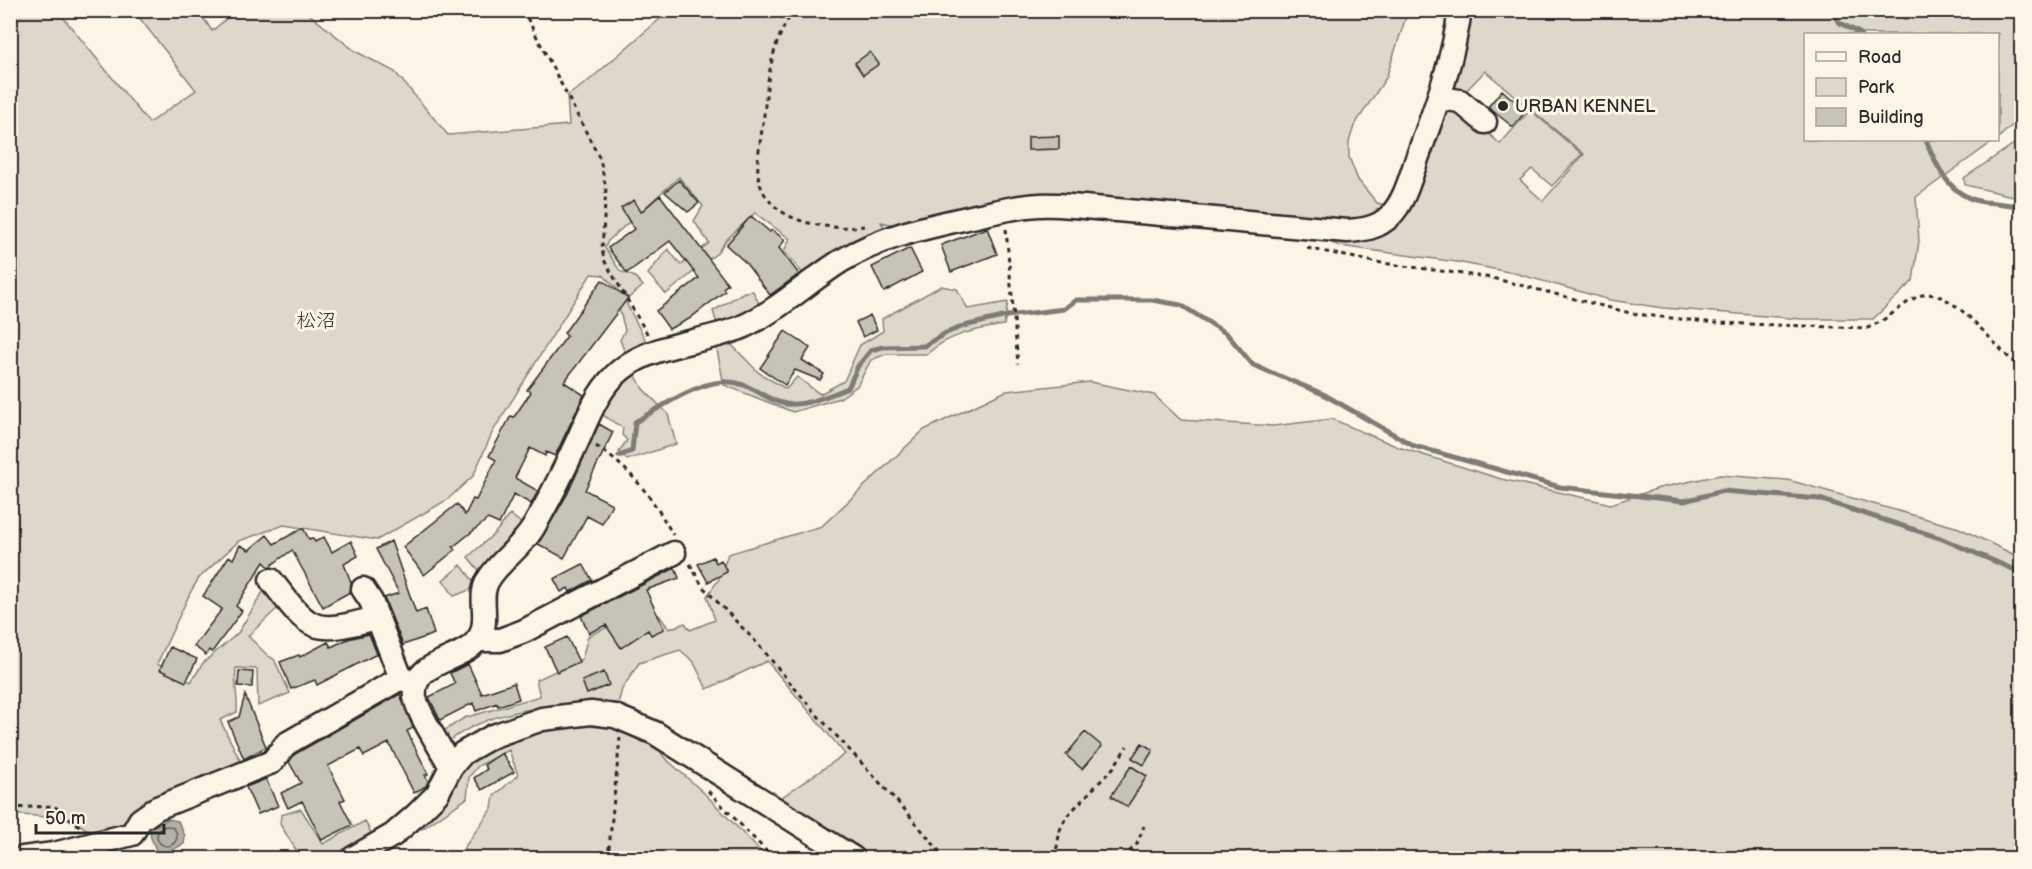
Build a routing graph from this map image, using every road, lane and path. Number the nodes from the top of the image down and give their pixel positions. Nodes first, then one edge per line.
1 (523, 10) edge
2 (794, 10) edge
3 (1460, 10) edge
4 (1439, 98) junction
5 (1485, 122) dead end
6 (1003, 210) junction
7 (866, 226) dead end
8 (1303, 247) dead end
9 (658, 352) junction
10 (1018, 364) dead end
11 (2022, 369) edge
12 (580, 435) junction
13 (678, 548) junction
14 (270, 580) dead end
15 (363, 589) dead end
16 (376, 618) junction
17 (477, 640) junction
18 (408, 681) junction
19 (622, 718) junction
20 (1127, 747) dead end
21 (451, 767) junction
22 (707, 790) dead end
23 (10, 808) edge
24 (1144, 826) dead end
25 (98, 844) junction
26 (23, 858) edge
27 (353, 858) edge
28 (608, 858) edge
29 (773, 858) edge
30 (853, 858) edge
31 (945, 858) edge
32 (1055, 858) edge
33 (1123, 858) edge

1 - 9 path
2 - 7 path
3 - 4 street
4 - 5 street
4 - 6 street
6 - 9 street
6 - 10 path
8 - 11 path
9 - 12 street
12 - 13 path
12 - 17 street
13 - 17 street
13 - 31 path
14 - 16 street
15 - 16 street
16 - 18 street
17 - 18 street
18 - 21 street
18 - 25 street
19 - 21 street
19 - 28 path
19 - 30 street
20 - 32 path
21 - 27 street
22 - 29 path
23 - 25 path
24 - 33 path
25 - 26 street

